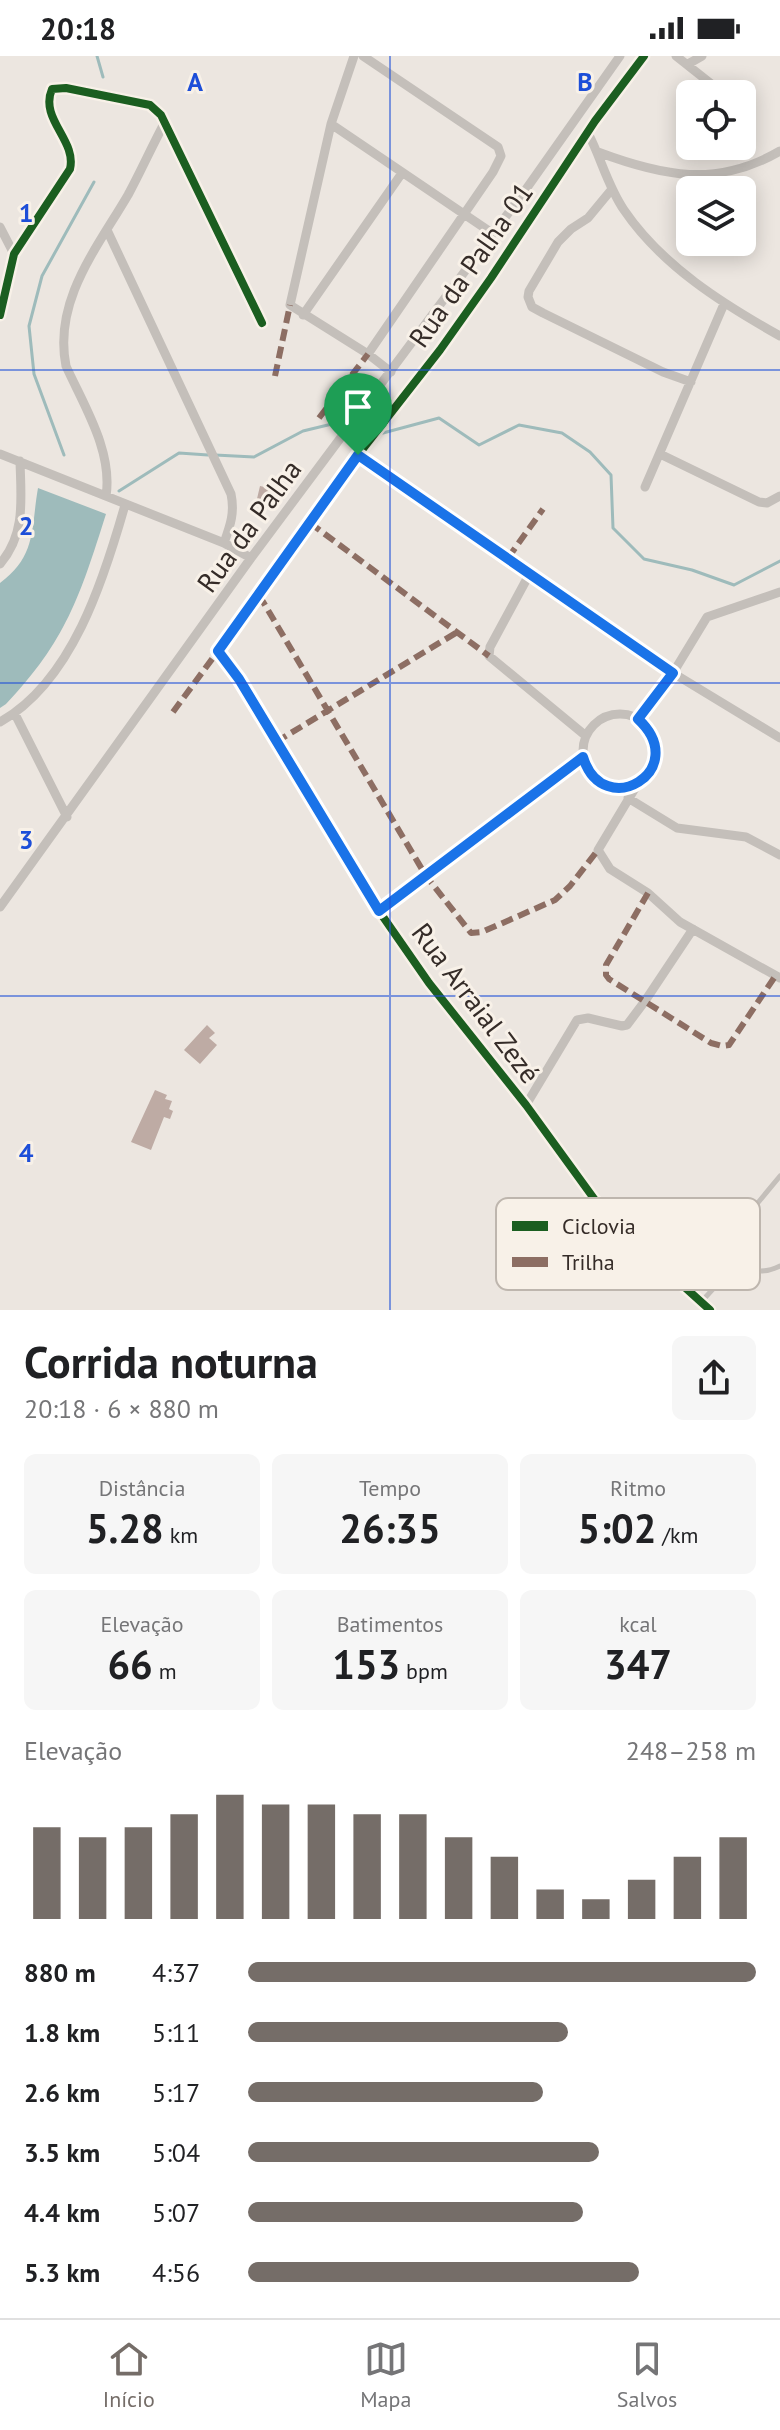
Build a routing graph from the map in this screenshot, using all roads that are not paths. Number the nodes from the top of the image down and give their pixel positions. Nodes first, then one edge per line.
1 (354, 56) edge
2 (363, 56) edge
3 (620, 56) edge
4 (644, 56) edge
5 (676, 56) edge
6 (702, 56) edge
7 (688, 64) junction
8 (707, 80) edge
9 (165, 122) junction
10 (331, 124) junction
11 (588, 133) junction
12 (780, 151) edge
13 (598, 152) junction
14 (402, 173) junction
15 (612, 189) junction
16 (463, 216) junction
17 (0, 227) edge
18 (107, 230) junction
19 (492, 233) junction
20 (14, 254) junction
21 (724, 304) junction
22 (0, 315) edge
23 (303, 315) junction
24 (262, 323) dead end
25 (780, 336) edge
26 (368, 354) junction
27 (391, 372) junction
28 (691, 382) junction
29 (0, 453) edge
30 (660, 454) junction
31 (358, 455) junction
32 (20, 461) junction
33 (645, 487) dead end
34 (106, 496) junction
35 (780, 496) edge
36 (125, 505) junction
37 (224, 543) junction
38 (251, 558) junction
39 (0, 564) edge
40 (530, 573) junction
41 (780, 592) edge
42 (218, 651) joint
43 (673, 673) junction
44 (15, 714) junction
45 (638, 719) junction
46 (0, 722) edge
47 (586, 736) junction
48 (780, 738) edge
49 (583, 757) junction
50 (637, 785) junction
51 (628, 798) junction
52 (67, 817) junction
53 (780, 855) edge
54 (0, 906) edge
55 (379, 911) junction
56 (693, 929) junction
57 (779, 974) edge
58 (526, 1105) junction
59 (780, 1176) edge
60 (594, 1198) edge
61 (760, 1200) edge
62 (780, 1266) edge
63 (760, 1272) edge
64 (688, 1290) edge
65 (713, 1290) edge
66 (702, 1302) junction
67 (710, 1310) edge

1 - 10 street
2 - 16 street
3 - 19 street, Rua da Palha
4 - 11 street, Rua da Palha 01
5 - 7 street
6 - 7 street
7 - 8 street
9 - 18 street
9 - 20 street
9 - 24 street
10 - 14 street
10 - 23 street
11 - 13 street
11 - 31 street, Rua da Palha 01
12 - 13 street
13 - 15 street
14 - 16 street
14 - 23 street
15 - 21 street
15 - 28 street
16 - 19 street
16 - 26 street
17 - 20 street
18 - 34 street
18 - 37 street
19 - 27 street, Rua da Palha
20 - 22 street
21 - 25 street
21 - 28 street
23 - 26 street
26 - 27 street
27 - 38 street, Rua da Palha
28 - 30 street
29 - 32 street
30 - 33 street
30 - 35 street
31 - 40 street
31 - 42 street, Rua da Palha 01
32 - 34 street
32 - 39 street
34 - 36 street
36 - 37 street
36 - 44 street
37 - 38 street
38 - 52 street, Rua da Palha
40 - 43 street
40 - 47 street
41 - 43 street
42 - 55 street, Rua Arraial Zezé
43 - 45 street
43 - 48 street
44 - 46 street
44 - 52 street
45 - 47 street
45 - 50 street
47 - 49 street
49 - 50 street
49 - 55 street
50 - 51 street
51 - 53 street
51 - 56 street
52 - 54 street, Rua da Palha
55 - 58 street, Rua Arraial Zezé
56 - 57 street
56 - 58 street
58 - 60 street, Rua Arraial Zezé
59 - 61 lane
62 - 63 lane
64 - 66 street, Rua Arraial Zezé
65 - 66 lane
66 - 67 street, Rua Arraial Zezé

